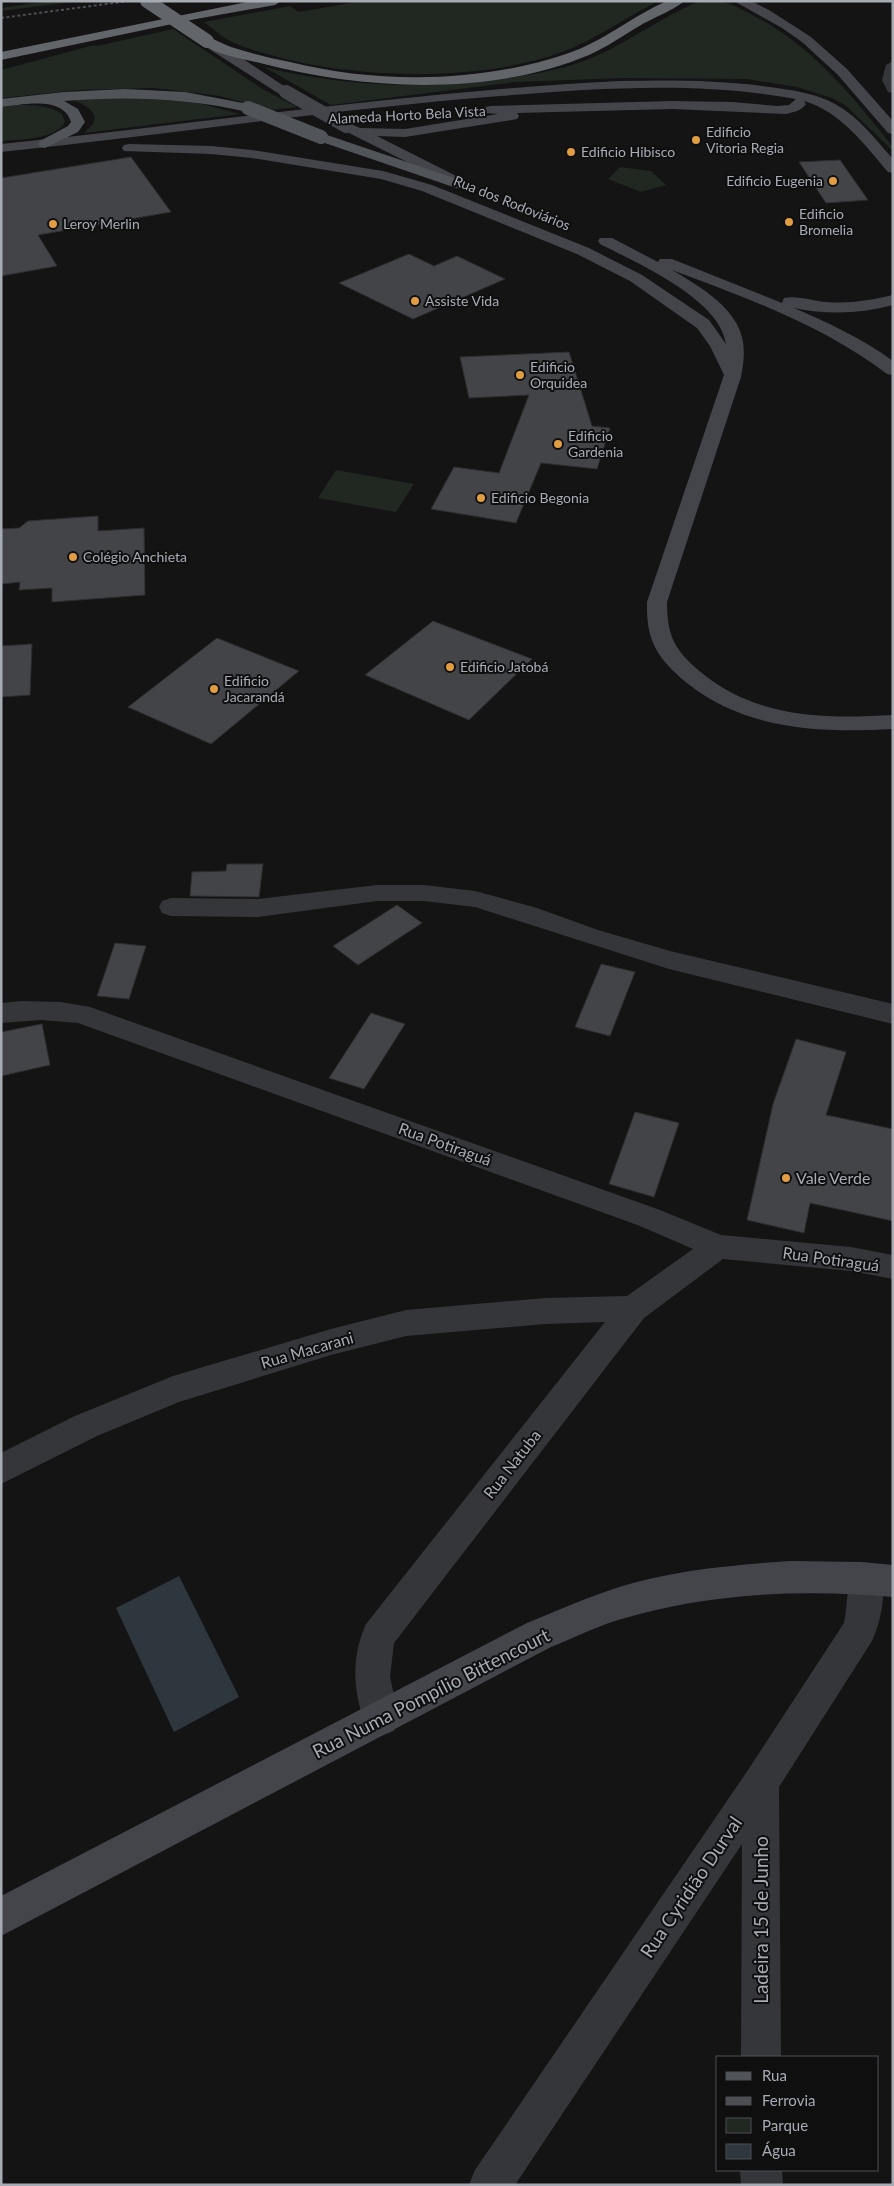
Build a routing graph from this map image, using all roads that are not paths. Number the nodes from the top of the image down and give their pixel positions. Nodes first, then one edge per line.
1 (146, 1) edge
2 (211, 1) edge
3 (275, 1) edge
4 (678, 1) edge
5 (740, 1) edge
6 (129, 16) junction
7 (110, 20) dead end
8 (118, 32) junction
9 (209, 42) junction
10 (1, 45) edge
11 (1, 56) edge
12 (1, 64) edge
13 (893, 65) edge
14 (655, 84) junction
15 (893, 88) edge
16 (791, 94) junction
17 (35, 99) junction
18 (1, 103) edge
19 (652, 105) junction
20 (568, 107) junction
21 (430, 112) dead end
22 (450, 112) dead end
23 (348, 127) junction
24 (893, 130) edge
25 (45, 144) junction
26 (1, 148) edge
27 (83, 148) junction
28 (1, 160) edge
29 (893, 169) edge
30 (470, 188) junction
31 (438, 192) junction
32 (487, 194) dead end
33 (407, 196) dead end
34 (494, 216) junction
35 (548, 221) dead end
36 (703, 275) junction
37 (893, 300) edge
38 (893, 370) edge
39 (732, 377) junction
40 (893, 722) edge
41 (171, 907) dead end
42 (1, 1013) edge
43 (893, 1014) edge
44 (718, 1246) junction
45 (893, 1267) edge
46 (633, 1309) junction
47 (1, 1469) edge
48 (879, 1580) edge
49 (381, 1718) junction
50 (761, 1783) junction
51 (1, 1918) edge
52 (761, 2056) edge
53 (762, 2171) edge
54 (490, 2185) edge
55 (762, 2185) edge

1 - 9 highway, Rua dos Rodoviários, bridge
2 - 6 highway
3 - 8 highway
4 - 9 highway
5 - 24 main road
6 - 7 highway
6 - 10 highway
8 - 11 highway
8 - 12 highway
9 - 23 main road, Rua dos Rodoviários, bridge
13 - 15 street
14 - 16 main road, Alameda Horto Bela Vista
14 - 19 main road
14 - 25 main road, Alameda Horto Bela Vista
16 - 19 main road, Alameda Horto Bela Vista
16 - 29 main road, Alameda Horto Bela Vista
17 - 18 main road
17 - 25 main road
17 - 30 main road, bridge
19 - 20 main road, Alameda Horto Bela Vista
20 - 22 main road, Alameda Horto Bela Vista
20 - 23 main road
21 - 27 main road, Alameda Horto Bela Vista
23 - 30 main road, Rua dos Rodoviários
25 - 26 main road, Alameda Horto Bela Vista
27 - 28 main road, Alameda Horto Bela Vista
27 - 31 main road
30 - 32 main road, Rua dos Rodoviários
31 - 33 main road
31 - 34 main road
34 - 35 main road
34 - 39 main road
36 - 37 main road
36 - 38 main road
36 - 39 main road
39 - 40 main road
41 - 43 street
42 - 44 street, Rua Potiraguá
44 - 45 street, Rua Potiraguá
44 - 46 street, Rua Natuba
46 - 47 street, Rua Macarani
46 - 49 street, Rua Natuba
48 - 49 main road, Rua Numa Pompílio Bittencourt
48 - 50 street, Rua Cyridião Durval
49 - 51 main road, Rua Numa Pompílio Bittencourt
50 - 52 street, Ladeira 15 de Junho
50 - 54 street, Rua Cyridião Durval
53 - 55 street

